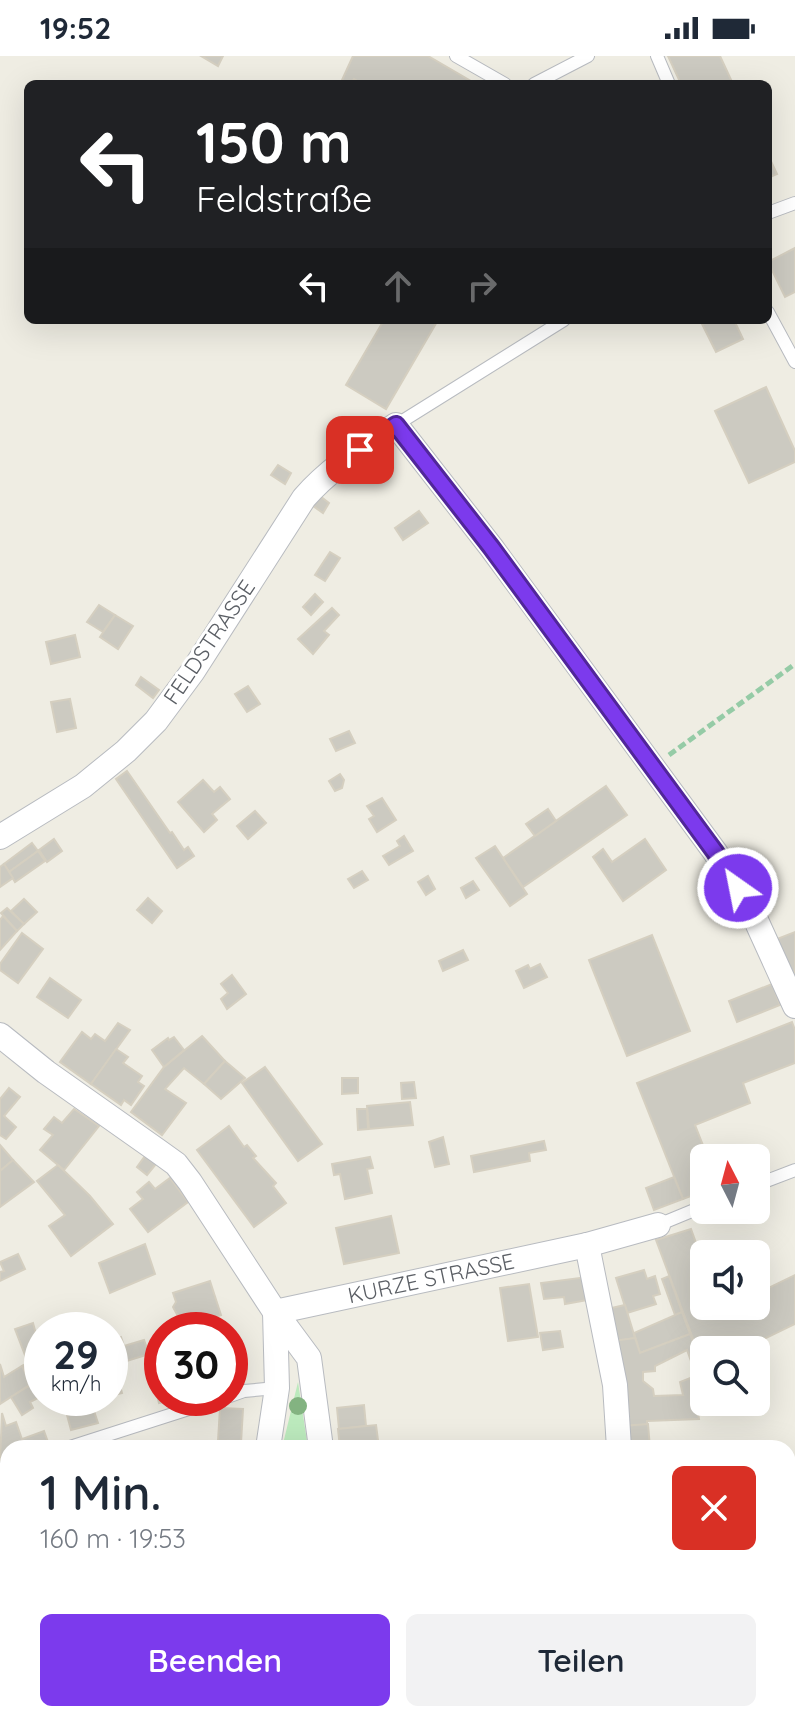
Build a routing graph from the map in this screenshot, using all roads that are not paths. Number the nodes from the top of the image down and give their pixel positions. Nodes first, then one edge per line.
1 (456, 56) edge
2 (588, 56) edge
3 (657, 56) edge
4 (498, 80) edge
5 (551, 80) edge
6 (667, 80) edge
7 (795, 203) edge
8 (772, 212) edge
9 (772, 319) edge
10 (558, 324) edge
11 (795, 362) edge
12 (396, 425) junction
13 (0, 837) edge
14 (795, 1006) edge
15 (0, 1035) edge
16 (795, 1170) edge
17 (770, 1180) edge
18 (690, 1212) edge
19 (658, 1225) joint
20 (587, 1245) junction
21 (275, 1312) junction
22 (277, 1388) junction
23 (248, 1391) edge
24 (167, 1416) edge
25 (92, 1440) edge
26 (269, 1440) edge
27 (320, 1440) edge
28 (618, 1440) edge

1 - 4 lane
2 - 5 lane
3 - 6 lane
7 - 8 lane
9 - 11 lane
10 - 12 lane
12 - 13 street, FELDSTRASSE
12 - 14 street
15 - 21 street
16 - 17 lane
18 - 19 lane, KURZE STRASSE
19 - 20 street, KURZE STRASSE
20 - 21 street, KURZE STRASSE
20 - 28 street
21 - 22 street
21 - 27 street
22 - 23 lane
22 - 26 street
24 - 25 lane

